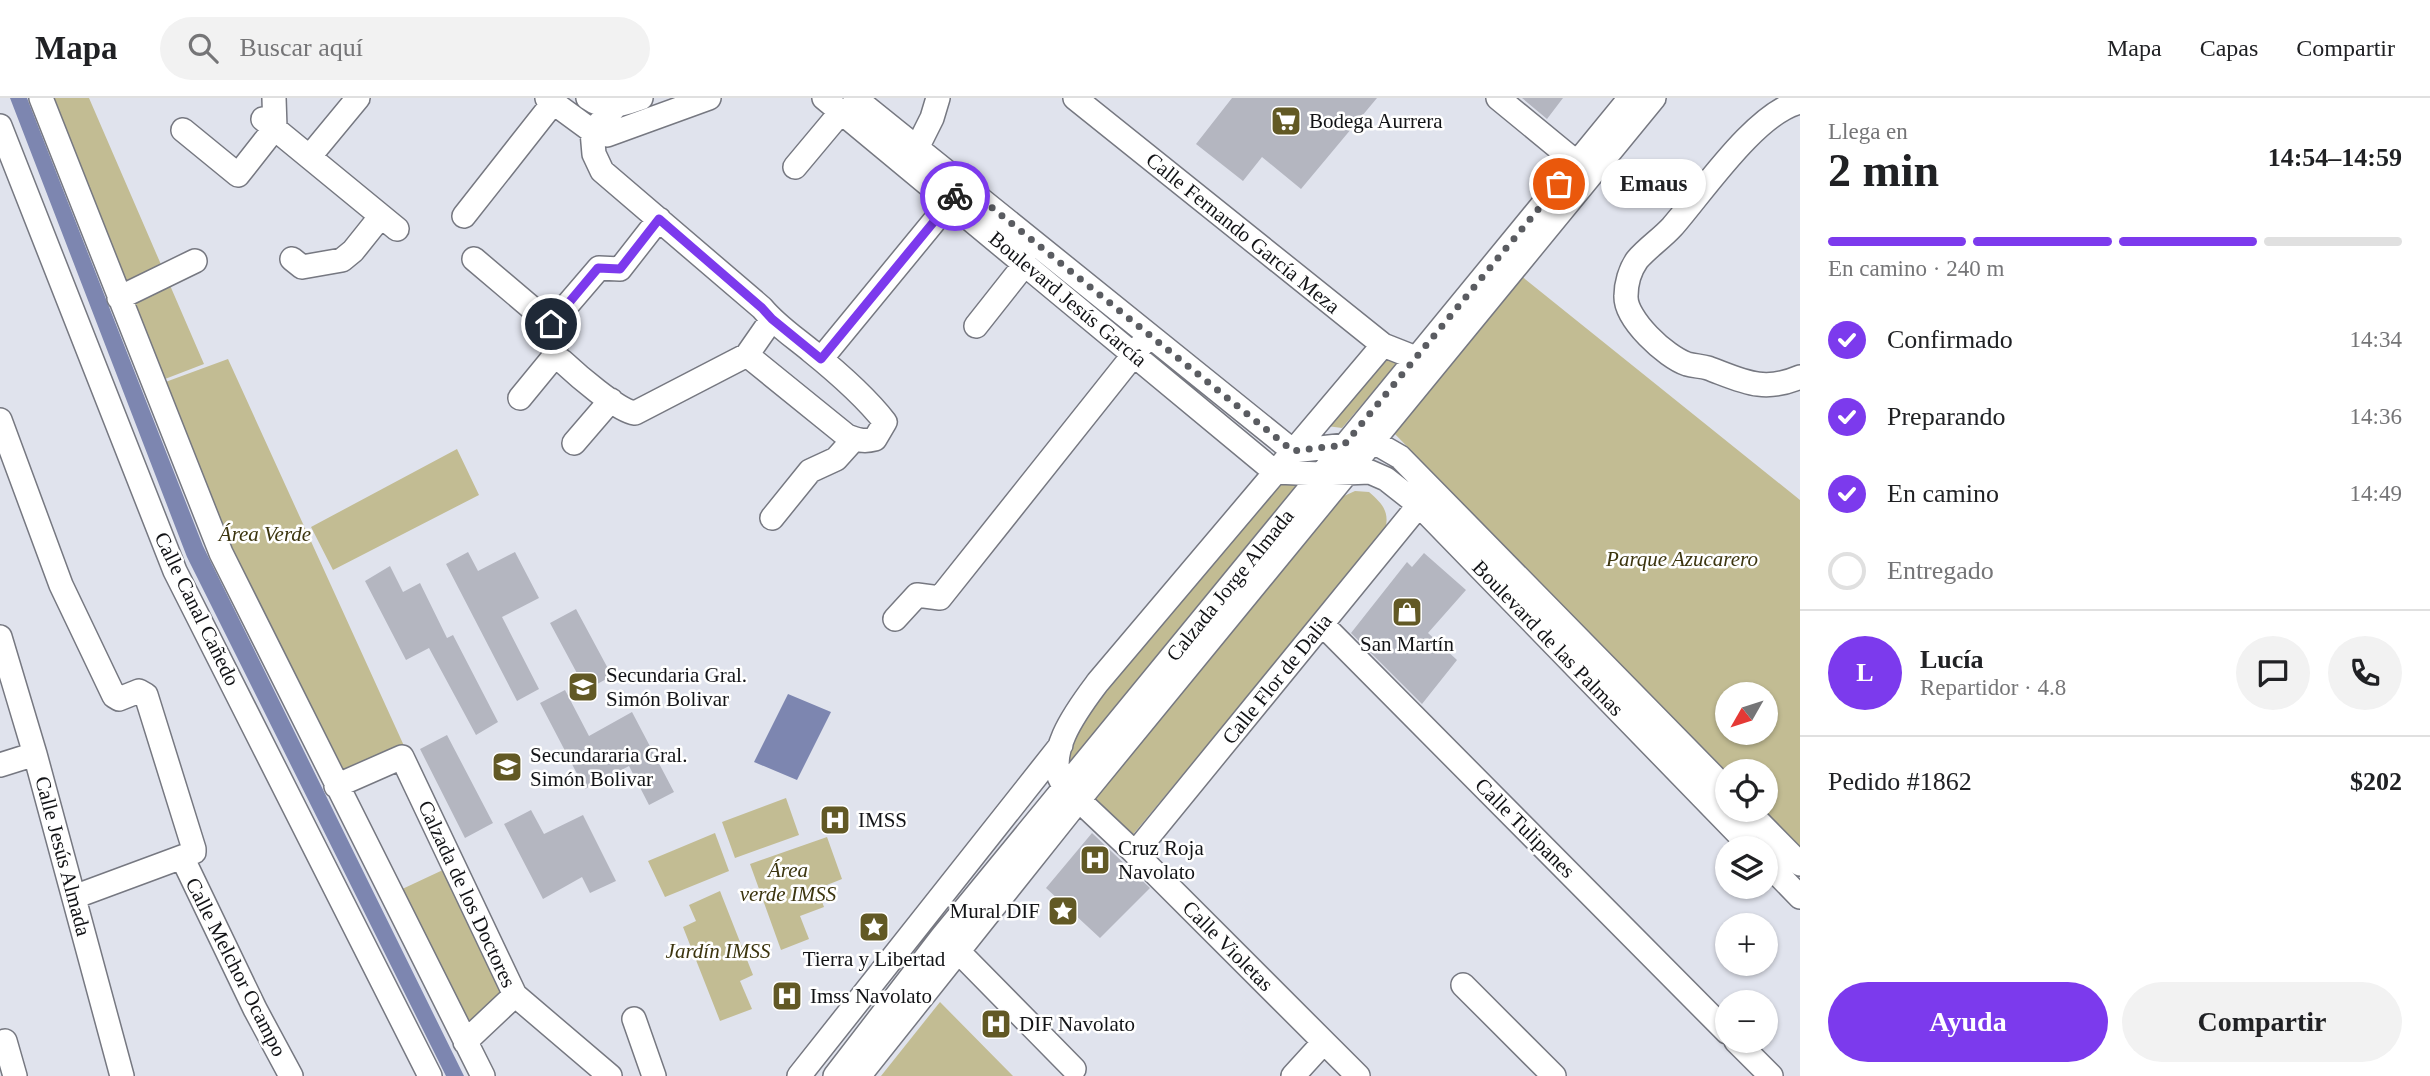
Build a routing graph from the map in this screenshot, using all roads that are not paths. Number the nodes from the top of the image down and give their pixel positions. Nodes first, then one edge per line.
1 (41, 98) edge
2 (274, 98) edge
3 (358, 98) edge
4 (588, 98) edge
5 (641, 98) edge
6 (709, 98) edge
7 (938, 98) edge
8 (1075, 98) edge
9 (1498, 98) edge
10 (1630, 98) edge
11 (1654, 98) edge
12 (550, 100) edge
13 (1800, 102) edge
14 (840, 103) edge
15 (615, 107) junction
16 (269, 123) junction
17 (0, 126) edge
18 (183, 130) dead end
19 (592, 131) junction
20 (917, 148) junction
21 (310, 156) junction
22 (1577, 163) junction
23 (795, 167) dead end
24 (957, 194) junction
25 (464, 216) dead end
26 (659, 219) junction
27 (292, 259) dead end
28 (474, 259) dead end
29 (195, 261) dead end
30 (1025, 264) junction
31 (1497, 275) junction
32 (119, 298) junction
33 (772, 319) junction
34 (551, 324) junction
35 (975, 326) dead end
36 (1149, 335) junction
37 (1383, 345) junction
38 (1135, 354) junction
39 (747, 355) junction
40 (1416, 358) junction
41 (552, 359) junction
42 (821, 359) junction
43 (1800, 377) edge
44 (520, 398) dead end
45 (611, 400) junction
46 (0, 420) edge
47 (853, 439) junction
48 (1374, 442) junction
49 (574, 443) dead end
50 (1344, 445) junction
51 (1293, 451) junction
52 (1275, 472) junction
53 (1348, 472) junction
54 (1320, 474) junction
55 (1419, 505) junction
56 (772, 518) dead end
57 (895, 620) dead end
58 (1322, 624) junction
59 (0, 637) edge
60 (1061, 744) junction
61 (35, 754) junction
62 (0, 765) edge
63 (1715, 778) edge
64 (336, 786) junction
65 (1072, 794) junction
66 (1759, 822) edge
67 (1740, 836) edge
68 (188, 853) junction
69 (1135, 853) junction
70 (1800, 864) edge
71 (1778, 874) edge
72 (74, 897) junction
73 (1800, 897) edge
74 (950, 943) junction
75 (1463, 985) dead end
76 (514, 995) junction
77 (634, 1019) dead end
78 (1715, 1020) edge
79 (5, 1041) dead end
80 (465, 1042) junction
81 (1324, 1042) junction
82 (1748, 1053) edge
83 (1074, 1069) dead end
84 (15, 1076) edge
85 (122, 1076) edge
86 (291, 1076) edge
87 (430, 1076) edge
88 (483, 1076) edge
89 (610, 1076) edge
90 (654, 1076) edge
91 (799, 1076) edge
92 (835, 1076) edge
93 (859, 1076) edge
94 (1293, 1076) edge
95 (1358, 1076) edge
96 (1554, 1076) edge
97 (1771, 1076) edge

1 - 32 street
2 - 16 street
3 - 21 street
4 - 15 street
5 - 15 street
6 - 19 street
7 - 20 street
8 - 37 street, Calle Fernando García Meza
9 - 22 street
10 - 22 street, Calzada Jorge Almada
11 - 31 street, Calzada Jorge Almada
12 - 19 street
12 - 25 street
13 - 43 street
14 - 20 street, Boulevard Jesús García
14 - 23 street
14 - 24 street, Boulevard Jesús García
15 - 19 street
16 - 18 street
16 - 21 street
17 - 87 street, Calle Canal Cañedo
19 - 26 street
20 - 24 street, Boulevard Jesús García
21 - 27 street
22 - 31 street, Calzada Jorge Almada
24 - 30 street, Boulevard Jesús García
24 - 36 street, Boulevard Jesús García
24 - 42 street
26 - 33 street
26 - 34 street
28 - 34 street
29 - 32 street
30 - 35 street
30 - 38 street, Boulevard Jesús García
31 - 40 street, Calzada Jorge Almada
31 - 48 street, Calzada Jorge Almada
32 - 64 street
33 - 39 street
33 - 42 street
34 - 41 street
36 - 38 street
36 - 51 street, Boulevard Jesús García
37 - 40 street, Calle Fernando García Meza
37 - 51 street
38 - 52 street, Boulevard Jesús García
38 - 57 street
39 - 45 street
39 - 47 street
40 - 50 street, Calzada Jorge Almada
41 - 44 street
41 - 45 street
42 - 47 street
45 - 49 street
46 - 68 street, Calle Melchor Ocampo
47 - 56 street
48 - 50 street
48 - 53 street, Calzada Jorge Almada
48 - 63 street, Boulevard de las Palmas
50 - 51 street
50 - 54 street, Calzada Jorge Almada
51 - 52 street
52 - 54 street
52 - 60 street
53 - 54 street, Boulevard de las Palmas
53 - 55 street, Boulevard de las Palmas
53 - 65 street, Calzada Jorge Almada
54 - 65 street, Calzada Jorge Almada
55 - 58 street, Calle Flor de Dalia
55 - 67 street, Boulevard de las Palmas
58 - 69 street, Calle Flor de Dalia
58 - 78 street, Calle Tulipanes
59 - 61 street, Calle Jesús Almada
60 - 65 street
60 - 91 street
61 - 62 street
61 - 72 street, Calle Jesús Almada
64 - 76 street, Calzada de los Doctores
64 - 80 street
65 - 69 street, Calle Violetas
65 - 74 street, Calzada Jorge Almada
66 - 70 street
68 - 72 street, Calle Melchor Ocampo
68 - 86 street, Calle Melchor Ocampo
69 - 81 street, Calle Violetas
71 - 73 street
72 - 85 street, Calle Jesús Almada
74 - 83 street
74 - 92 street, Calzada Jorge Almada
74 - 93 street, Calzada Jorge Almada
75 - 96 street
76 - 80 street
76 - 89 street, Calzada de los Doctores
77 - 90 street
79 - 84 street
80 - 88 street
81 - 94 street
81 - 95 street, Calle Violetas
82 - 97 street

